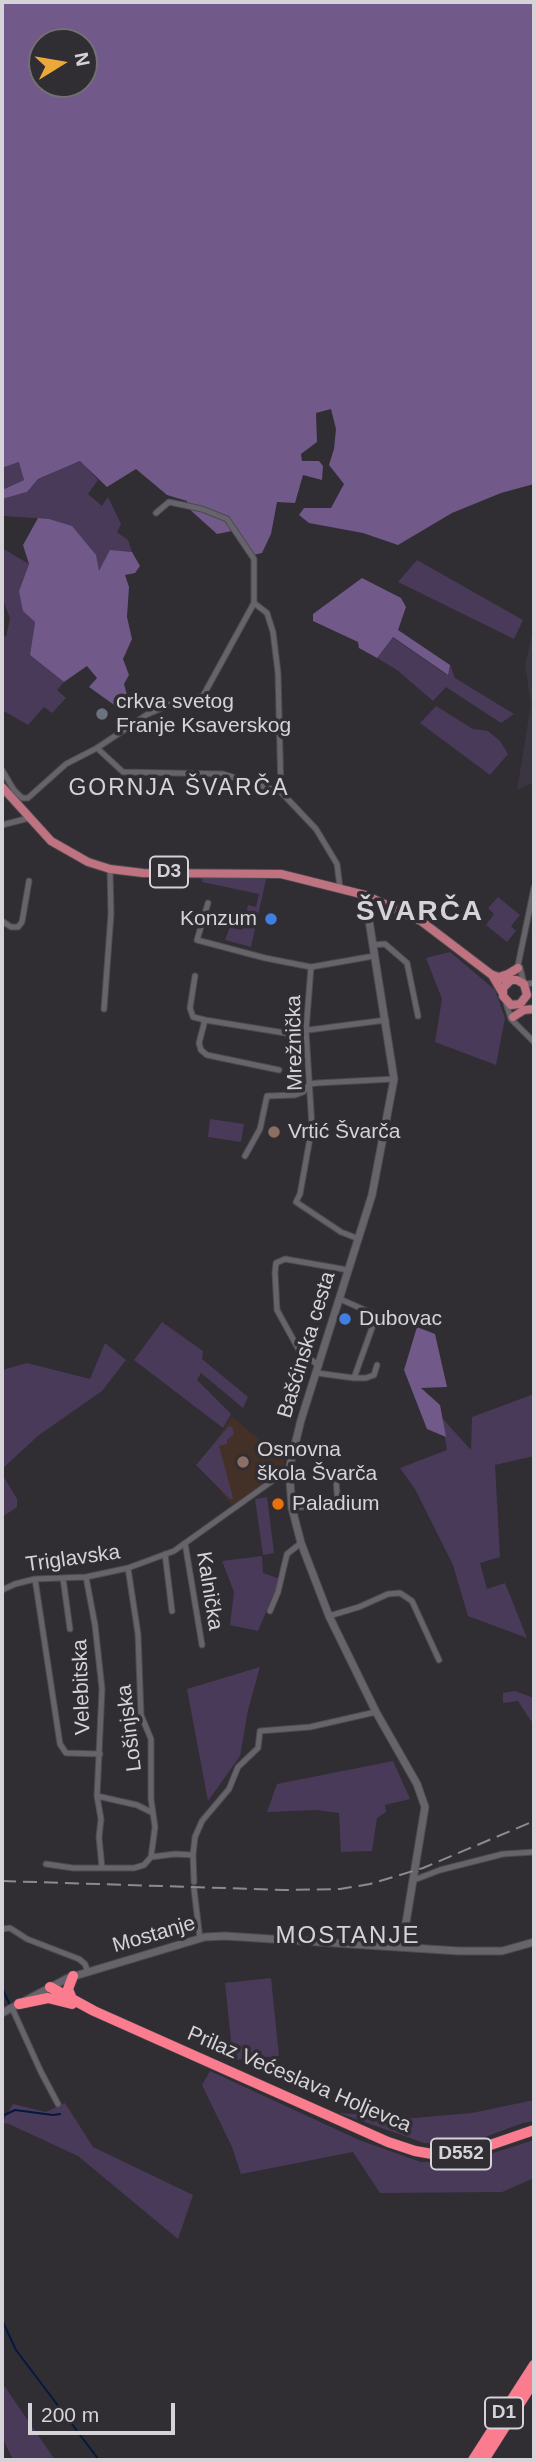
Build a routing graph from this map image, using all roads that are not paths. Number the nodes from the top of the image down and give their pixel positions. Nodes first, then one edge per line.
1 (156, 513) dead end
2 (254, 603) junction
3 (96, 748) junction
4 (2, 770) edge
5 (2, 787) edge
6 (281, 792) junction
7 (29, 818) junction
8 (2, 825) edge
9 (110, 869) junction
10 (29, 881) dead end
11 (340, 888) junction
12 (534, 888) edge
13 (365, 895) junction
14 (208, 902) dead end
15 (384, 903) junction
16 (368, 915) junction
17 (2, 921) edge
18 (373, 945) junction
19 (374, 956) junction
20 (518, 966) junction
21 (311, 967) junction
22 (195, 976) dead end
23 (494, 976) junction
24 (511, 980) junction
25 (530, 986) edge
26 (503, 996) junction
27 (520, 1004) junction
28 (534, 1008) edge
29 (104, 1009) dead end
30 (418, 1016) dead end
31 (205, 1020) junction
32 (386, 1020) junction
33 (514, 1020) junction
34 (306, 1031) junction
35 (534, 1042) edge
36 (279, 1070) dead end
37 (394, 1079) junction
38 (310, 1084) junction
39 (245, 1156) dead end
40 (359, 1239) junction
41 (348, 1270) junction
42 (340, 1299) junction
43 (377, 1365) dead end
44 (318, 1369) junction
45 (354, 1378) junction
46 (289, 1469) junction
47 (335, 1471) dead end
48 (276, 1479) junction
49 (290, 1481) junction
50 (292, 1508) junction
51 (185, 1543) junction
52 (300, 1543) junction
53 (165, 1555) junction
54 (128, 1569) junction
55 (86, 1577) junction
56 (63, 1578) junction
57 (35, 1580) junction
58 (2, 1590) edge
59 (172, 1611) dead end
60 (270, 1611) dead end
61 (329, 1616) junction
62 (70, 1629) dead end
63 (202, 1645) dead end
64 (439, 1660) dead end
65 (376, 1712) junction
66 (100, 1754) junction
67 (97, 1796) junction
68 (153, 1813) junction
69 (534, 1852) edge
70 (193, 1855) junction
71 (151, 1857) junction
72 (46, 1864) dead end
73 (102, 1868) junction
74 (414, 1880) junction
75 (2, 1929) edge
76 (200, 1939) junction
77 (534, 1942) edge
78 (402, 1947) junction
79 (88, 1972) junction
80 (73, 1976) junction
81 (50, 1987) junction
82 (53, 1998) junction
83 (72, 1999) junction
84 (15, 2006) junction
85 (94, 2011) junction
86 (2, 2013) edge
87 (58, 2104) dead end
88 (534, 2130) edge
89 (534, 2365) edge
90 (534, 2381) edge
91 (473, 2460) edge
92 (484, 2460) edge

1 - 2 street
2 - 3 street
2 - 6 street
3 - 4 street
3 - 6 street
5 - 7 main road, D3
6 - 11 street
7 - 8 street
7 - 9 main road, D3
9 - 11 main road, D3
9 - 29 street
10 - 17 street
11 - 13 main road, D3
12 - 20 street
13 - 15 main road, D3
13 - 16 street, Bašćinska cesta
14 - 21 street
15 - 16 street
15 - 23 main road, D3
16 - 18 street, Bašćinska cesta
18 - 19 street, Bašćinska cesta
18 - 30 street
19 - 21 street
19 - 32 street, Bašćinska cesta
20 - 23 main road
20 - 24 street
20 - 25 street
21 - 34 street, Mrežnička
22 - 31 street
23 - 24 main road, D3
23 - 26 main road, D3
24 - 25 main road, D3
24 - 26 main road
25 - 27 main road
25 - 28 main road
26 - 27 main road
26 - 33 street
27 - 28 main road
27 - 33 street
28 - 33 main road
31 - 34 street
31 - 36 street
32 - 34 street
32 - 37 street, Bašćinska cesta
33 - 35 street
34 - 38 street, Mrežnička
37 - 38 street
37 - 40 street, Bašćinska cesta
38 - 39 street
38 - 40 street, Mrežnička
40 - 41 street, Bašćinska cesta
41 - 42 street, Bašćinska cesta
41 - 44 street
42 - 44 street, Bašćinska cesta
42 - 45 street
43 - 45 street
44 - 45 street
44 - 46 street, Bašćinska cesta
46 - 48 street, Triglavska
46 - 49 street, Bašćinska cesta
47 - 50 street
48 - 49 street
48 - 51 street, Triglavska
49 - 50 street, Bašćinska cesta
50 - 52 street, Bašćinska cesta
51 - 53 street, Triglavska
51 - 63 street, Kalnička
52 - 60 street
52 - 61 street, Bašćinska cesta
53 - 54 street, Triglavska
53 - 59 street
54 - 55 street, Triglavska
54 - 68 street, Lošinjska
55 - 56 street, Triglavska
55 - 66 street, Velebitska
56 - 57 street, Triglavska
56 - 62 street
57 - 58 street, Triglavska
57 - 66 street
61 - 64 street
61 - 65 street, Bašćinska cesta
65 - 70 street
65 - 74 street, Bašćinska cesta
66 - 67 street, Velebitska
67 - 68 street
67 - 73 street, Velebitska
68 - 71 street, Lošinjska
69 - 74 street
70 - 71 street
70 - 76 street
71 - 73 street
72 - 73 street
74 - 78 street, Bašćinska cesta
75 - 79 street
76 - 78 street, Mostanje
76 - 79 street, Mostanje
77 - 78 street, Mostanje
79 - 80 street, Mostanje
80 - 81 street, Mostanje
80 - 83 highway
81 - 82 highway
81 - 83 highway, Prilaz Većeslava Holjevca / D552
81 - 84 street, Mostanje
82 - 84 highway, Prilaz Većeslava Holjevca / D552
82 - 85 highway, Prilaz Većeslava Holjevca / D552
83 - 85 highway, Prilaz Većeslava Holjevca / D552
84 - 86 street, Mostanje
84 - 87 street
85 - 88 highway, Prilaz Većeslava Holjevca / D552
89 - 91 highway, D1
90 - 92 highway, D1

